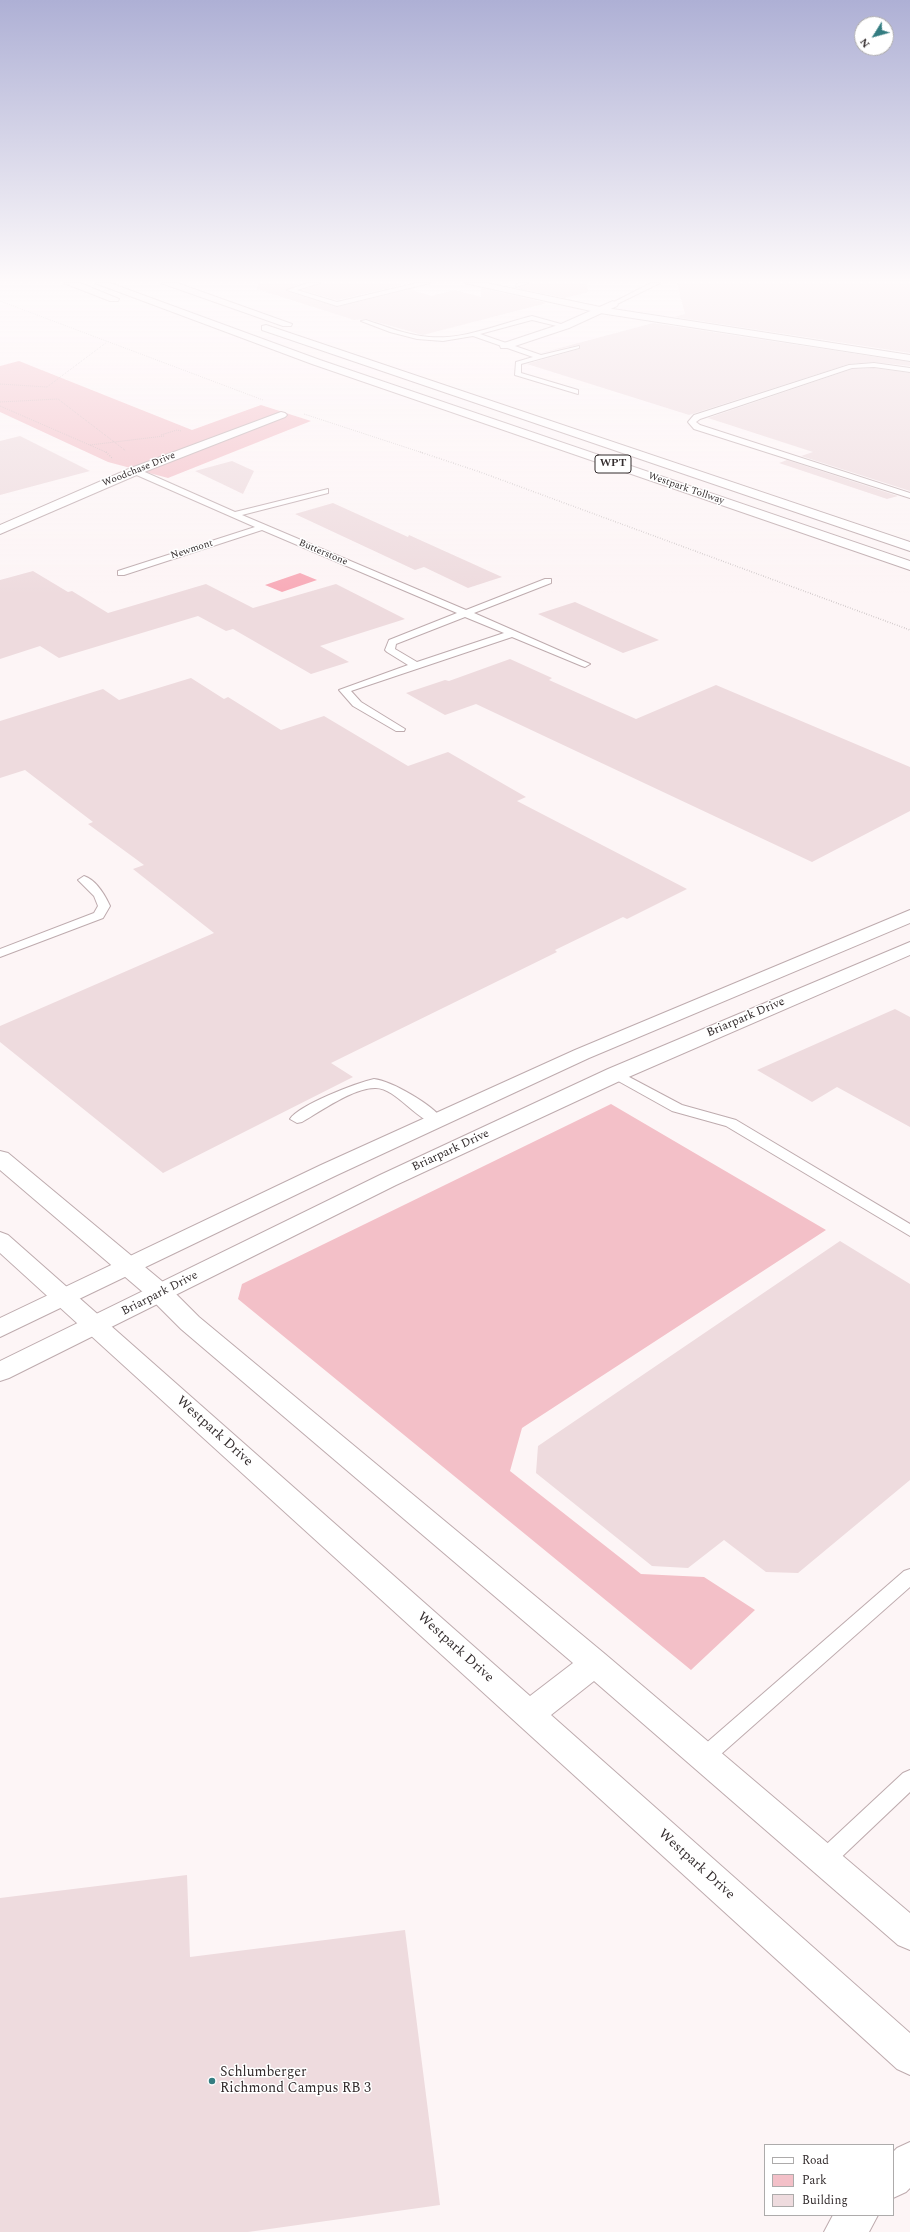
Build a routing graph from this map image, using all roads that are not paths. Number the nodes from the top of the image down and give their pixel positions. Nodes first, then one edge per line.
1 (389, 387) edge
2 (440, 387) edge
3 (475, 387) edge
4 (559, 387) edge
5 (787, 387) edge
6 (575, 392) dead end
7 (281, 415) dead end
8 (627, 438) dead end
9 (687, 459) dead end
10 (135, 471) junction
11 (325, 491) dead end
12 (910, 496) edge
13 (234, 515) junction
14 (263, 527) junction
15 (0, 530) edge
16 (910, 546) edge
17 (910, 566) edge
18 (121, 573) dead end
19 (548, 581) dead end
20 (465, 614) junction
21 (511, 634) junction
22 (585, 664) dead end
23 (415, 665) junction
24 (400, 729) dead end
25 (84, 880) dead end
26 (910, 916) edge
27 (910, 948) edge
28 (0, 953) edge
29 (582, 1054) junction
30 (616, 1074) junction
31 (297, 1119) dead end
32 (436, 1120) junction
33 (0, 1158) edge
34 (910, 1231) edge
35 (0, 1240) edge
36 (129, 1267) junction
37 (160, 1293) junction
38 (65, 1298) junction
39 (96, 1326) junction
40 (0, 1328) edge
41 (0, 1372) edge
42 (910, 1576) edge
43 (594, 1664) junction
44 (529, 1715) junction
45 (704, 1757) junction
46 (910, 1779) edge
47 (824, 1860) junction
48 (910, 1934) edge
49 (910, 2057) edge
50 (910, 2161) edge
51 (894, 2178) edge
52 (858, 2216) edge
53 (843, 2232) edge

1 - 17 main road, Westpark Tollway / WPT
2 - 16 main road, Westpark Tollway / WPT
3 - 8 main road
4 - 6 lane
5 - 12 lane
7 - 10 main road, Woodchase Drive
9 - 16 main road
10 - 13 lane, Butterstone
10 - 15 main road, Woodchase Drive
11 - 13 lane
13 - 14 lane, Butterstone
14 - 18 lane, Newmont
14 - 20 lane, Butterstone
19 - 20 lane
20 - 21 lane, Butterstone
20 - 23 lane
21 - 22 lane, Butterstone
21 - 23 lane
23 - 24 lane
25 - 28 lane
26 - 29 main road
27 - 30 main road, Briarpark Drive
29 - 30 main road
29 - 32 main road
30 - 34 lane
30 - 37 main road, Briarpark Drive
31 - 32 lane
32 - 36 main road
33 - 36 main road
35 - 38 main road, Westpark Drive
36 - 37 main road
36 - 38 main road
37 - 39 main road, Briarpark Drive
37 - 43 main road
38 - 39 main road, Westpark Drive
38 - 40 main road
39 - 41 main road, Briarpark Drive
39 - 44 main road, Westpark Drive
42 - 45 lane
43 - 44 main road
43 - 45 main road
44 - 49 main road, Westpark Drive
45 - 47 main road
46 - 47 lane
47 - 48 main road
50 - 51 main road
52 - 53 main road

